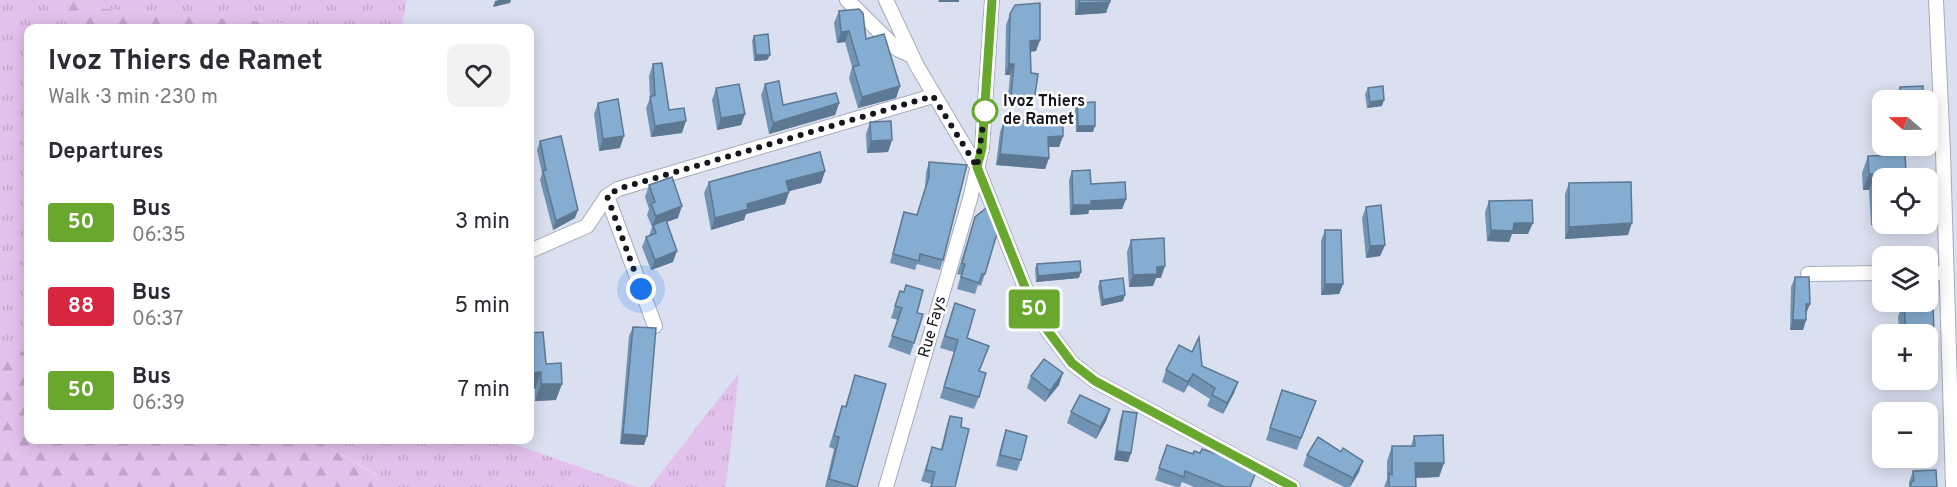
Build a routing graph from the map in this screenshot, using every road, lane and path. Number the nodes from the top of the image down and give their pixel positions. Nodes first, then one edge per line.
1 (847, 0) edge
2 (886, 0) edge
3 (992, 0) edge
4 (1936, 0) edge
5 (912, 56) junction
6 (933, 96) junction
7 (977, 167) junction
8 (607, 196) junction
9 (534, 248) edge
10 (1872, 273) edge
11 (1938, 273) edge
12 (1947, 273) junction
13 (1808, 274) edge
14 (655, 326) edge
15 (886, 487) edge
16 (1293, 487) edge
17 (1953, 487) edge

1 - 5 street
2 - 5 street
3 - 7 street, Rue Fays
4 - 12 street
5 - 6 street
6 - 7 street
6 - 8 street
7 - 15 street, Rue Fays
7 - 16 street
8 - 9 street
8 - 14 street
10 - 13 street
11 - 12 street
12 - 17 street

